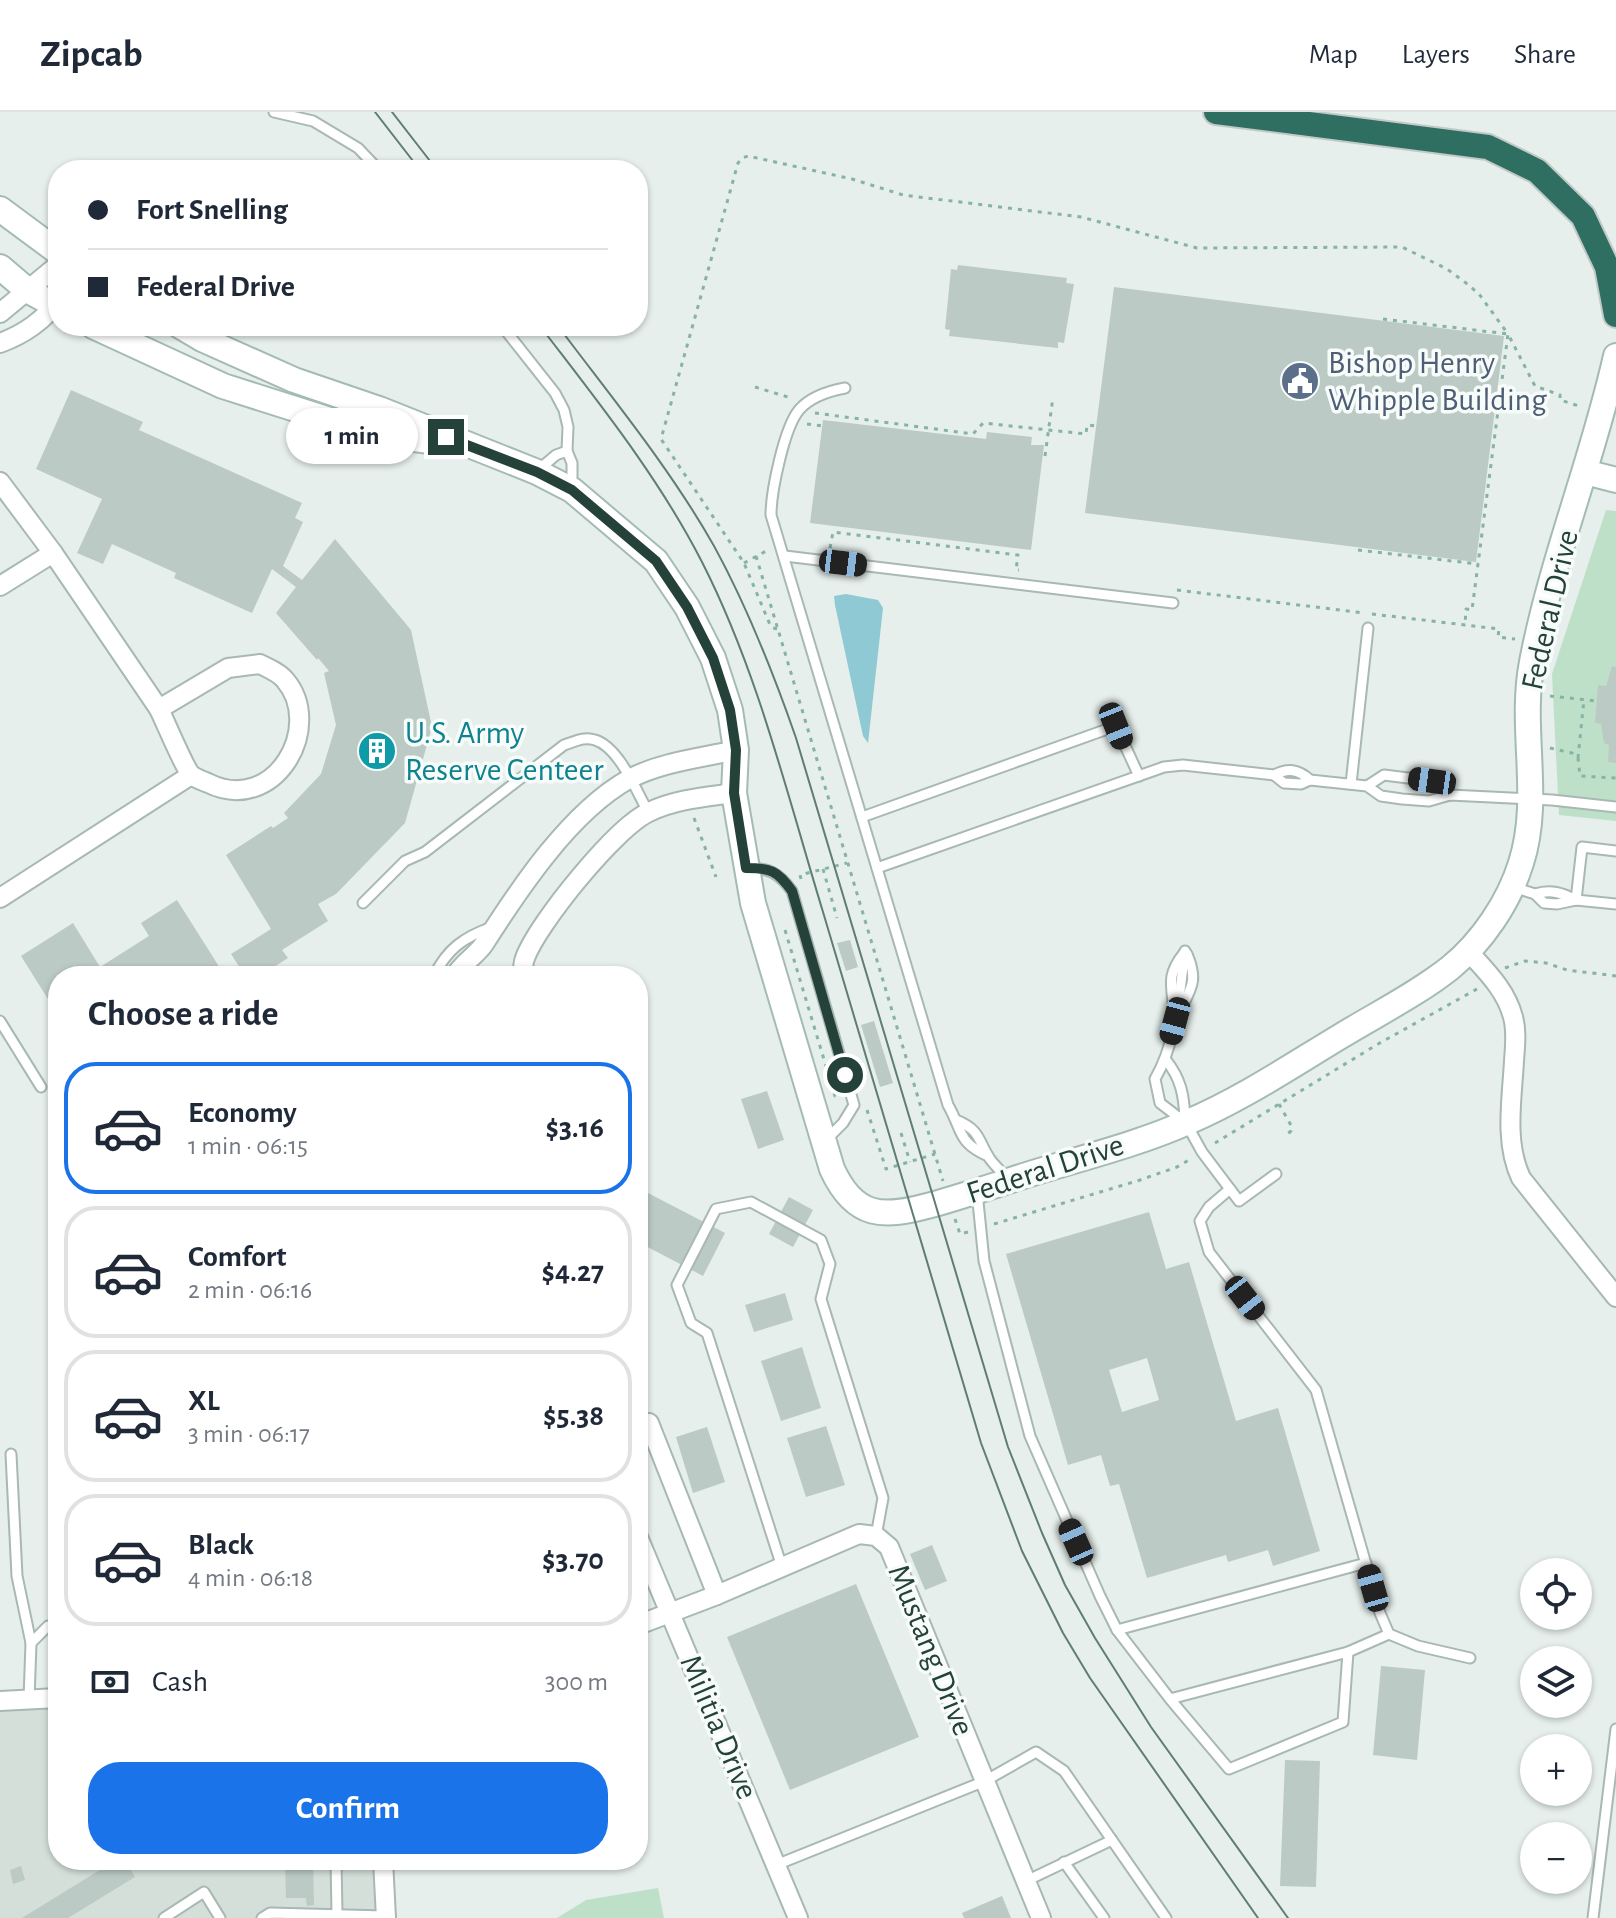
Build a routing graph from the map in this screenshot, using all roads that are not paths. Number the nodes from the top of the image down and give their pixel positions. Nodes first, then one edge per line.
1 (274, 112) edge
2 (1216, 112) edge
3 (369, 160) edge
4 (0, 209) edge
5 (48, 245) edge
6 (0, 267) edge
7 (48, 273) edge
8 (27, 290) junction
9 (48, 300) edge
10 (0, 313) edge
11 (48, 313) edge
12 (1616, 315) edge
13 (115, 336) edge
14 (197, 336) edge
15 (510, 336) edge
16 (0, 343) edge
17 (1616, 356) edge
18 (845, 388) dead end
19 (468, 446) junction
20 (567, 451) junction
21 (537, 472) junction
22 (1585, 472) junction
23 (1616, 480) edge
24 (0, 482) edge
25 (572, 490) junction
26 (53, 553) junction
27 (785, 556) junction
28 (0, 586) edge
29 (1173, 603) dead end
30 (1368, 628) dead end
31 (159, 709) junction
32 (736, 750) junction
33 (191, 775) junction
34 (1139, 776) junction
35 (630, 779) junction
36 (1351, 784) junction
37 (1367, 786) junction
38 (734, 793) junction
39 (1450, 795) junction
40 (1531, 799) junction
41 (1616, 807) edge
42 (648, 812) junction
43 (862, 817) junction
44 (1616, 851) edge
45 (746, 868) junction
46 (877, 868) junction
47 (1523, 890) junction
48 (0, 898) edge
49 (1576, 900) junction
50 (363, 903) dead end
51 (1616, 904) edge
52 (495, 925) junction
53 (1468, 951) junction
54 (438, 966) edge
55 (461, 966) edge
56 (524, 966) edge
57 (0, 1021) edge
58 (1175, 1021) junction
59 (1166, 1060) junction
60 (41, 1087) dead end
61 (1186, 1123) junction
62 (824, 1142) junction
63 (1276, 1174) dead end
64 (1009, 1180) junction
65 (1230, 1189) junction
66 (976, 1191) junction
67 (1616, 1297) edge
68 (648, 1423) edge
69 (11, 1454) dead end
70 (876, 1536) junction
71 (648, 1560) edge
72 (1366, 1563) junction
73 (782, 1567) junction
74 (717, 1595) junction
75 (671, 1612) junction
76 (648, 1621) edge
77 (48, 1626) edge
78 (1117, 1630) junction
79 (1389, 1634) junction
80 (31, 1643) junction
81 (1348, 1652) junction
82 (1470, 1658) dead end
83 (48, 1698) edge
84 (29, 1699) junction
85 (1170, 1699) junction
86 (0, 1701) edge
87 (1616, 1729) edge
88 (985, 1781) junction
89 (1611, 1810) edge
90 (1112, 1840) junction
91 (1064, 1862) junction
92 (776, 1865) junction
93 (336, 1870) edge
94 (384, 1870) edge
95 (1026, 1881) junction
96 (337, 1915) junction
97 (386, 1917) edge
98 (164, 1918) edge
99 (220, 1918) edge
100 (262, 1918) edge
101 (798, 1918) edge
102 (1041, 1918) edge
103 (1104, 1918) edge
104 (1166, 1918) edge
105 (1593, 1918) edge

1 - 3 lane
2 - 12 highway
4 - 5 street
6 - 8 street
7 - 8 street
8 - 9 street
8 - 10 street
11 - 16 street
13 - 19 street, Federal Drive
14 - 19 street, Federal Drive
15 - 20 lane
17 - 22 street, Federal Drive
18 - 27 lane
19 - 21 street, Federal Drive
20 - 21 lane
20 - 25 lane
21 - 25 street, Federal Drive
22 - 23 street
22 - 40 street, Federal Drive
24 - 26 street
25 - 32 street, Federal Drive
26 - 28 street
26 - 31 street
27 - 29 lane
27 - 43 lane
30 - 36 lane
31 - 33 street
31 - 33 street
32 - 35 street
32 - 38 street, Federal Drive
33 - 48 street
34 - 36 lane
34 - 43 lane
34 - 46 lane
35 - 42 lane
35 - 50 lane
35 - 52 street
36 - 37 lane
37 - 39 lane
37 - 39 lane
38 - 42 street
38 - 45 street, Federal Drive
39 - 40 lane
40 - 41 lane
40 - 47 street, Federal Drive
42 - 56 street
43 - 46 lane
44 - 49 lane
45 - 62 street, Federal Drive
45 - 62 lane
46 - 64 lane
47 - 49 lane
47 - 53 street, Federal Drive
49 - 51 lane
52 - 54 lane
52 - 55 street
53 - 61 street, Federal Drive
53 - 67 street
57 - 60 lane
58 - 58 lane
58 - 59 lane
59 - 61 lane
59 - 61 lane
61 - 64 street, Federal Drive
61 - 65 lane
62 - 66 street, Federal Drive
63 - 65 lane
64 - 66 street, Federal Drive
65 - 72 lane
66 - 78 lane
68 - 74 street
69 - 80 lane
70 - 73 street, Mustang Drive
70 - 73 lane
70 - 88 street, Mustang Drive
71 - 75 street, Militia Drive
72 - 78 lane
72 - 79 lane
73 - 74 street, Mustang Drive
74 - 75 street, Mustang Drive
75 - 76 street, Mustang Drive
75 - 92 street, Militia Drive
77 - 80 lane
78 - 85 lane
79 - 81 lane
79 - 82 lane
80 - 84 lane
81 - 85 lane
81 - 85 lane
83 - 84 street
84 - 86 street
87 - 89 lane
88 - 90 lane
88 - 92 lane
88 - 95 street, Mustang Drive
89 - 105 lane
90 - 91 lane
90 - 104 lane
91 - 95 lane
91 - 103 lane
92 - 101 street, Militia Drive
93 - 96 lane
94 - 97 street
95 - 102 street, Mustang Drive
96 - 97 lane
96 - 100 lane
98 - 99 lane

